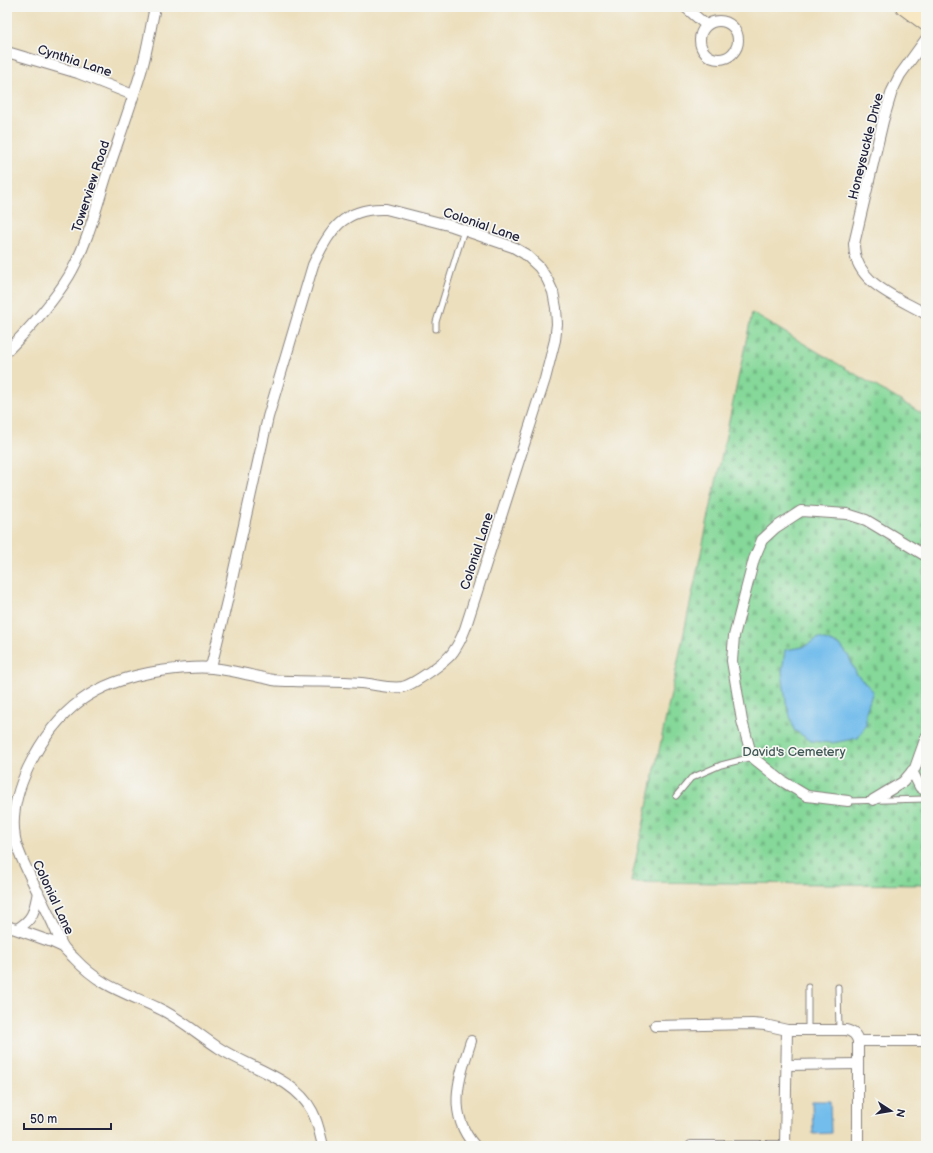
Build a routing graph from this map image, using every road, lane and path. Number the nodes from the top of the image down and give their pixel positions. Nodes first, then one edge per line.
1 (155, 7) edge
2 (685, 7) edge
3 (903, 7) edge
4 (926, 24) edge
5 (706, 25) dead end
6 (926, 39) edge
7 (7, 52) edge
8 (133, 95) junction
9 (464, 230) junction
10 (926, 314) edge
11 (436, 329) dead end
12 (7, 351) edge
13 (926, 556) edge
14 (209, 667) junction
15 (926, 737) edge
16 (752, 757) junction
17 (912, 771) junction
18 (926, 792) edge
19 (676, 796) dead end
20 (926, 799) edge
21 (873, 800) junction
22 (848, 801) joint
23 (38, 892) junction
24 (7, 926) edge
25 (17, 929) junction
26 (63, 948) junction
27 (838, 987) dead end
28 (808, 988) dead end
29 (655, 1026) dead end
30 (787, 1030) junction
31 (808, 1030) junction
32 (839, 1030) junction
33 (926, 1040) edge
34 (470, 1041) dead end
35 (858, 1041) junction
36 (858, 1064) junction
37 (786, 1065) junction
38 (323, 1146) edge
39 (475, 1146) edge
40 (691, 1146) edge
41 (785, 1146) edge
42 (858, 1146) edge

1 - 8 street, Towerview Road
2 - 5 street
3 - 4 street
6 - 10 street, Honeysuckle Drive
7 - 8 street, Cynthia Lane
8 - 12 street, Towerview Road
9 - 11 lane
9 - 14 street, Colonial Lane
9 - 14 street, Colonial Lane
13 - 16 street
14 - 23 street, Colonial Lane
15 - 17 street
16 - 19 lane
16 - 22 street
17 - 18 street
17 - 21 street
20 - 21 lane
21 - 22 lane
23 - 25 street
23 - 26 street, Colonial Lane
24 - 25 street
25 - 26 street
26 - 38 street, Colonial Lane
27 - 32 lane
28 - 31 lane
29 - 30 street
30 - 31 street
30 - 37 street
31 - 32 street
32 - 35 street
33 - 35 street
34 - 39 street
35 - 36 street
36 - 37 street
36 - 42 street
37 - 41 street
40 - 41 street

